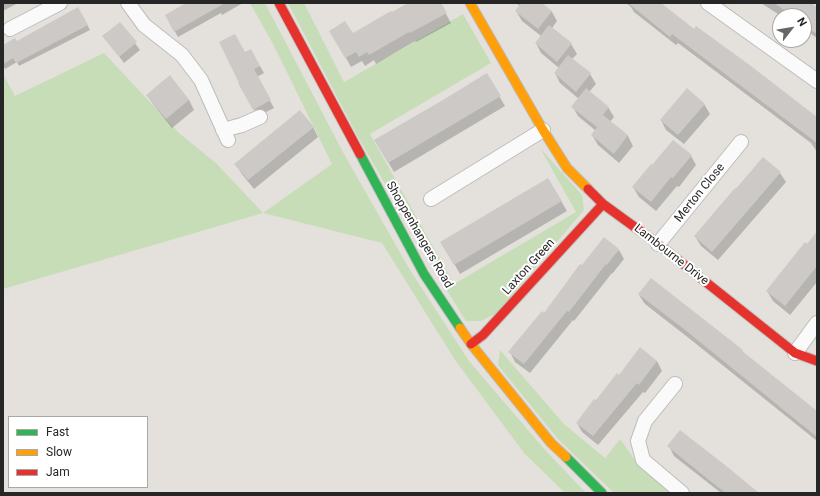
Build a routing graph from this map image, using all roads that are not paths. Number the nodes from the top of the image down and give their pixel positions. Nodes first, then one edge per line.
1 (60, 3) edge
2 (279, 3) edge
3 (470, 3) edge
4 (708, 3) edge
5 (133, 4) edge
6 (10, 29) dead end
7 (817, 81) edge
8 (260, 117) dead end
9 (543, 130) junction
10 (742, 142) dead end
11 (430, 199) dead end
12 (603, 204) junction
13 (658, 244) junction
14 (817, 323) edge
15 (471, 344) junction
16 (795, 353) junction
17 (817, 361) edge
18 (675, 384) dead end
19 (602, 493) edge
20 (682, 493) edge

1 - 6 street
2 - 15 street, Shoppenhangers Road
3 - 9 street, Lambourne Drive
4 - 7 street
5 - 8 street
9 - 11 street
9 - 12 street, Lambourne Drive
10 - 13 street, Merton Close
12 - 13 street, Lambourne Drive
12 - 15 street, Laxton Green
13 - 16 street, Lambourne Drive
14 - 16 street
15 - 19 street, Shoppenhangers Road
16 - 17 street, Lambourne Drive
18 - 20 street

